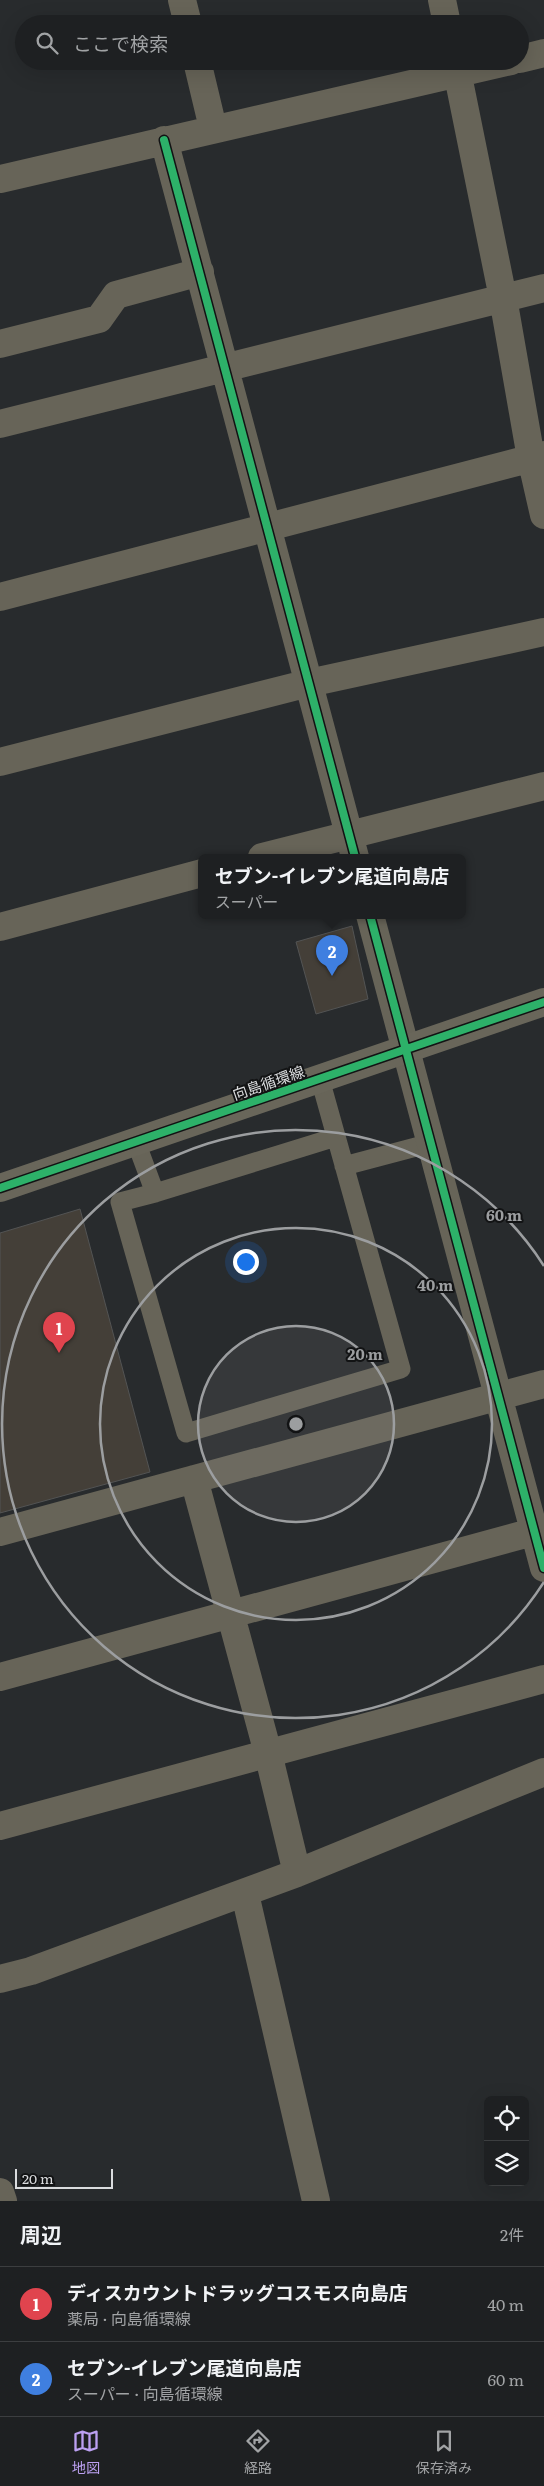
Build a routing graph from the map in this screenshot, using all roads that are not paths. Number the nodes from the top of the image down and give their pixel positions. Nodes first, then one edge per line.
1 (182, 0) edge
2 (442, 0) edge
3 (186, 15) edge
4 (445, 15) edge
5 (544, 53) edge
6 (529, 57) edge
7 (199, 70) edge
8 (449, 70) edge
9 (457, 70) edge
10 (213, 128) junction
11 (164, 140) junction
12 (0, 178) edge
13 (200, 272) junction
14 (544, 288) edge
15 (503, 298) junction
16 (0, 344) edge
17 (225, 367) junction
18 (0, 424) edge
19 (537, 456) edge
20 (544, 516) edge
21 (267, 527) junction
22 (0, 597) edge
23 (544, 632) edge
24 (309, 683) junction
25 (0, 762) edge
26 (544, 786) edge
27 (352, 846) edge
28 (287, 854) edge
29 (198, 874) edge
30 (371, 919) edge
31 (0, 927) edge
32 (544, 1002) edge
33 (406, 1050) junction
34 (320, 1079) junction
35 (336, 1137) junction
36 (136, 1142) junction
37 (431, 1143) junction
38 (344, 1166) junction
39 (0, 1188) edge
40 (155, 1193) junction
41 (544, 1384) edge
42 (498, 1396) junction
43 (194, 1479) junction
44 (539, 1530) edge
45 (0, 1532) edge
46 (544, 1568) edge
47 (231, 1614) junction
48 (0, 1677) edge
49 (544, 1679) edge
50 (268, 1753) junction
51 (544, 1772) edge
52 (0, 1826) edge
53 (297, 1874) junction
54 (245, 1894) junction
55 (0, 1978) edge
56 (0, 2192) edge
57 (2, 2201) edge
58 (316, 2201) edge

1 - 3 street
2 - 4 street
5 - 6 street
7 - 10 street
8 - 10 street
9 - 15 street
10 - 11 street
11 - 12 street
11 - 13 street
13 - 16 street
13 - 17 street
14 - 15 street
15 - 17 street
15 - 19 street
17 - 18 street
17 - 21 street
19 - 20 street
19 - 21 street
21 - 22 street
21 - 24 street
23 - 24 street
24 - 25 street
24 - 27 street
26 - 27 street
27 - 28 street
29 - 31 street
30 - 33 street
32 - 33 main road, 向島循環線
33 - 34 main road, 向島循環線
33 - 37 street
34 - 35 lane
34 - 36 main road, 向島循環線
35 - 38 lane
35 - 40 lane
36 - 39 main road, 向島循環線
36 - 40 lane
37 - 38 lane
37 - 42 street
38 - 40 lane
41 - 42 street
42 - 43 street
42 - 44 street
43 - 45 street
43 - 47 street
44 - 46 street
44 - 47 street
47 - 48 street
47 - 50 street
49 - 50 street
50 - 52 street
50 - 53 street
51 - 53 street
53 - 54 street
54 - 55 street
54 - 58 street
56 - 57 street

